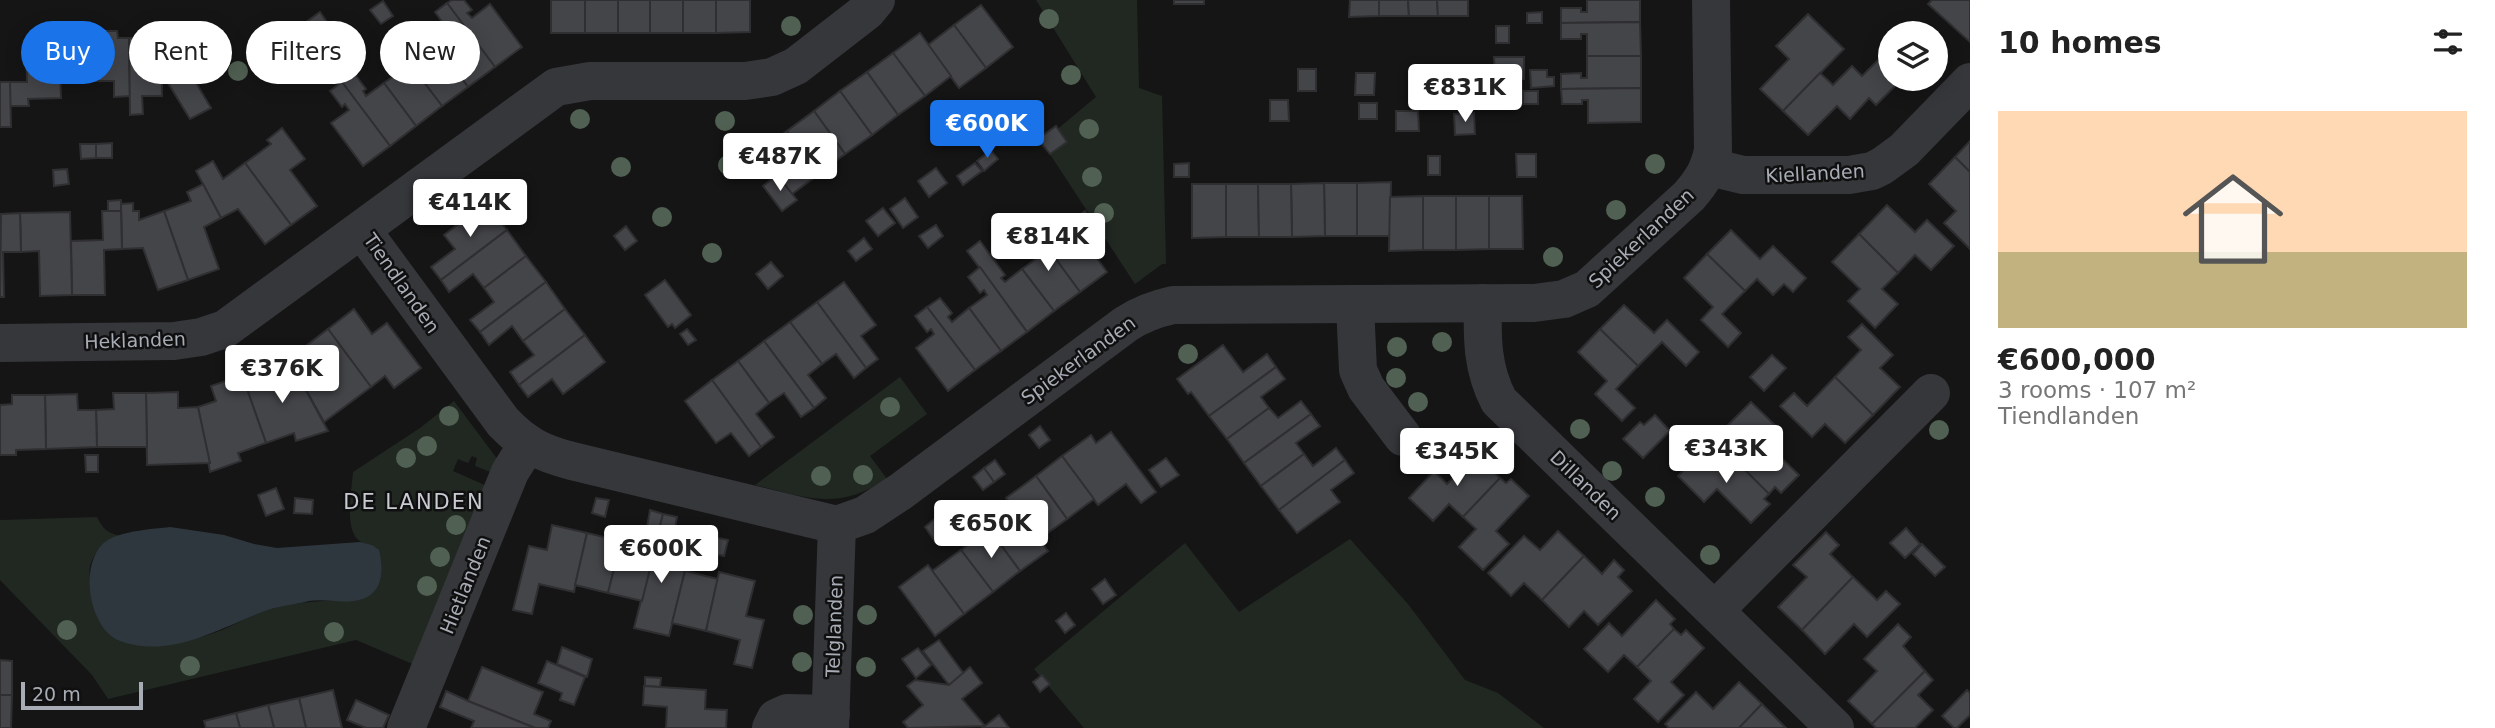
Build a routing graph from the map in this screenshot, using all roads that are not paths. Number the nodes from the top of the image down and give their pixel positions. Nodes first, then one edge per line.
1 (876, 0) edge
2 (1711, 0) edge
3 (1970, 82) edge
4 (1710, 167) junction
5 (362, 230) junction
6 (1483, 303) junction
7 (1355, 305) junction
8 (0, 343) edge
9 (1931, 393) dead end
10 (1403, 437) dead end
11 (527, 445) junction
12 (837, 525) junction
13 (1715, 610) junction
14 (830, 721) edge
15 (406, 728) edge
16 (771, 728) edge
17 (1835, 728) edge

1 - 5 street, Tiendlanden
2 - 4 street
3 - 4 street, Kiellanden
4 - 6 street, Spiekerlanden
5 - 8 street, Heklanden
5 - 11 street, Tiendlanden
6 - 7 street, Spiekerlanden
6 - 13 street, Dillanden
7 - 10 street
7 - 12 street, Spiekerlanden
9 - 13 street
11 - 12 street, Tiendlanden
11 - 15 street, Hietlanden
12 - 14 street, Telglanden
13 - 17 street, Dillanden
14 - 16 street

